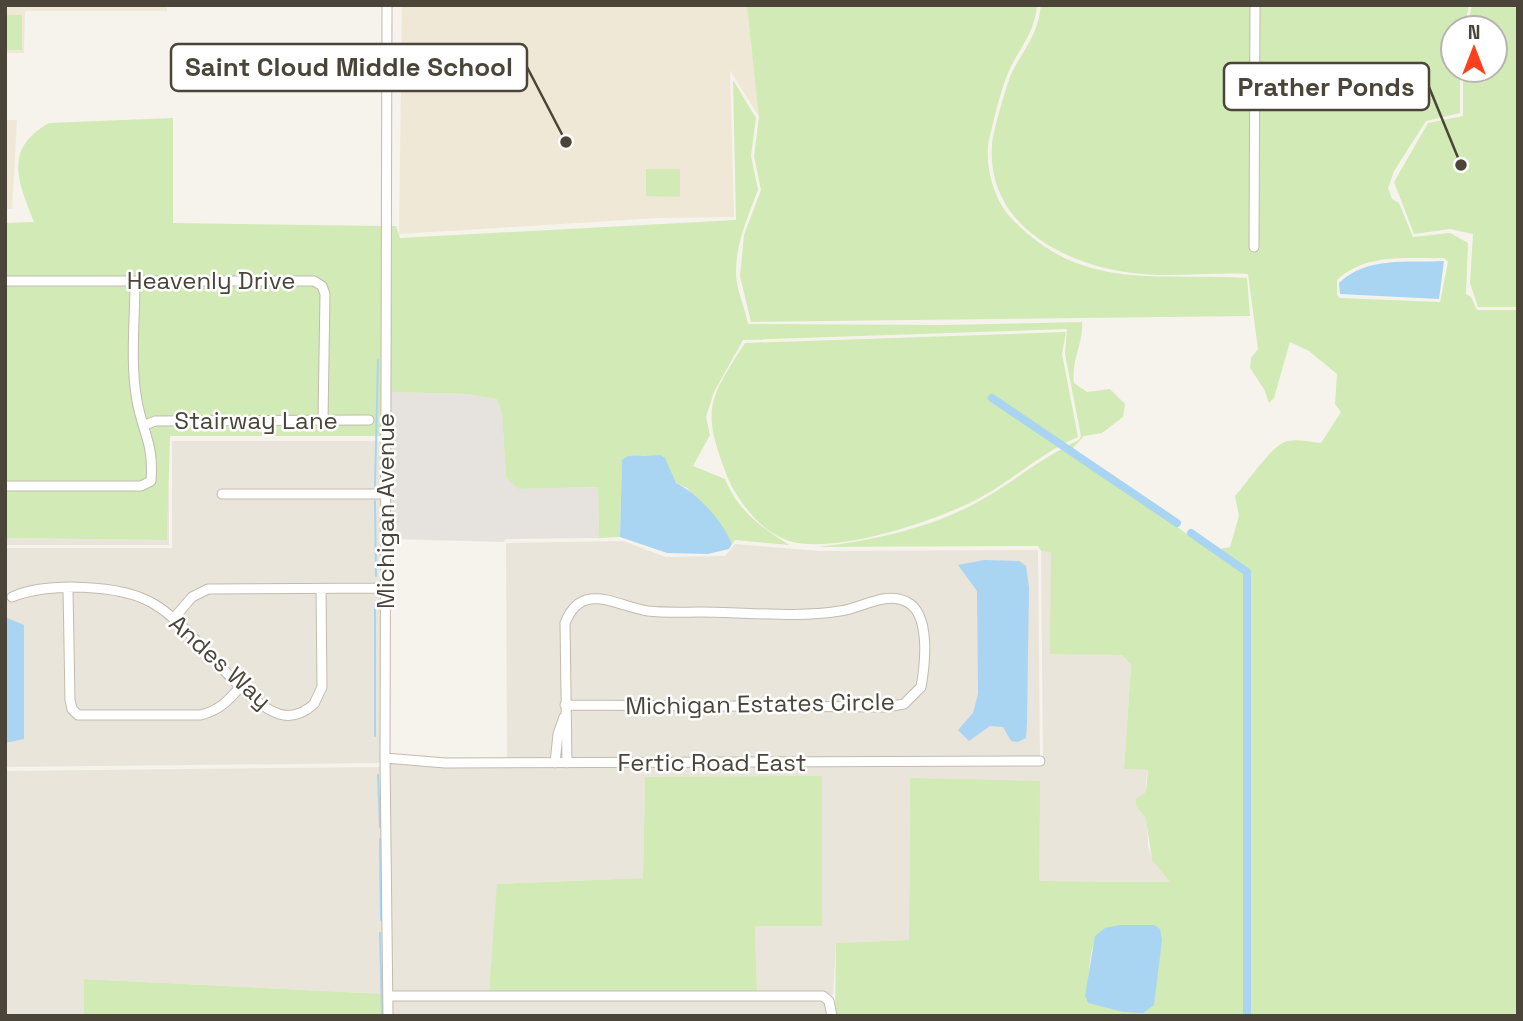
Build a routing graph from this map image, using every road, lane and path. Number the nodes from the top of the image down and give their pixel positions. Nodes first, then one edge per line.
1 (387, 5) edge
2 (1255, 5) edge
3 (1254, 247) dead end
4 (5, 281) edge
5 (135, 281) junction
6 (323, 420) junction
7 (369, 420) dead end
8 (145, 425) junction
9 (5, 486) edge
10 (222, 494) dead end
11 (387, 494) junction
12 (386, 588) junction
13 (68, 589) junction
14 (321, 589) junction
15 (12, 597) dead end
16 (174, 618) junction
17 (242, 686) junction
18 (565, 710) junction
19 (385, 758) junction
20 (1040, 761) dead end
21 (555, 763) junction
22 (567, 763) junction
23 (388, 996) junction
24 (388, 1016) edge
25 (832, 1016) edge

1 - 11 street, Michigan Avenue
2 - 3 street
4 - 5 street, Heavenly Drive
5 - 6 street, Heavenly Drive
5 - 8 street
6 - 7 street, Stairway Lane
6 - 8 street, Stairway Lane
8 - 9 street
10 - 11 street
11 - 12 street, Michigan Avenue
12 - 14 street
12 - 19 street, Michigan Avenue
13 - 15 street, Andes Way
13 - 16 street, Andes Way
13 - 17 street
14 - 16 street
14 - 17 street, Andes Way
16 - 17 street, Andes Way
18 - 18 street, Michigan Estates Circle
18 - 21 street, Michigan Estates Circle
18 - 22 street, Michigan Estates Circle
19 - 21 street, Fertic Road East
19 - 23 street, Michigan Avenue
20 - 22 street, Fertic Road East
21 - 22 street, Fertic Road East
23 - 24 street, Michigan Avenue
23 - 25 street

